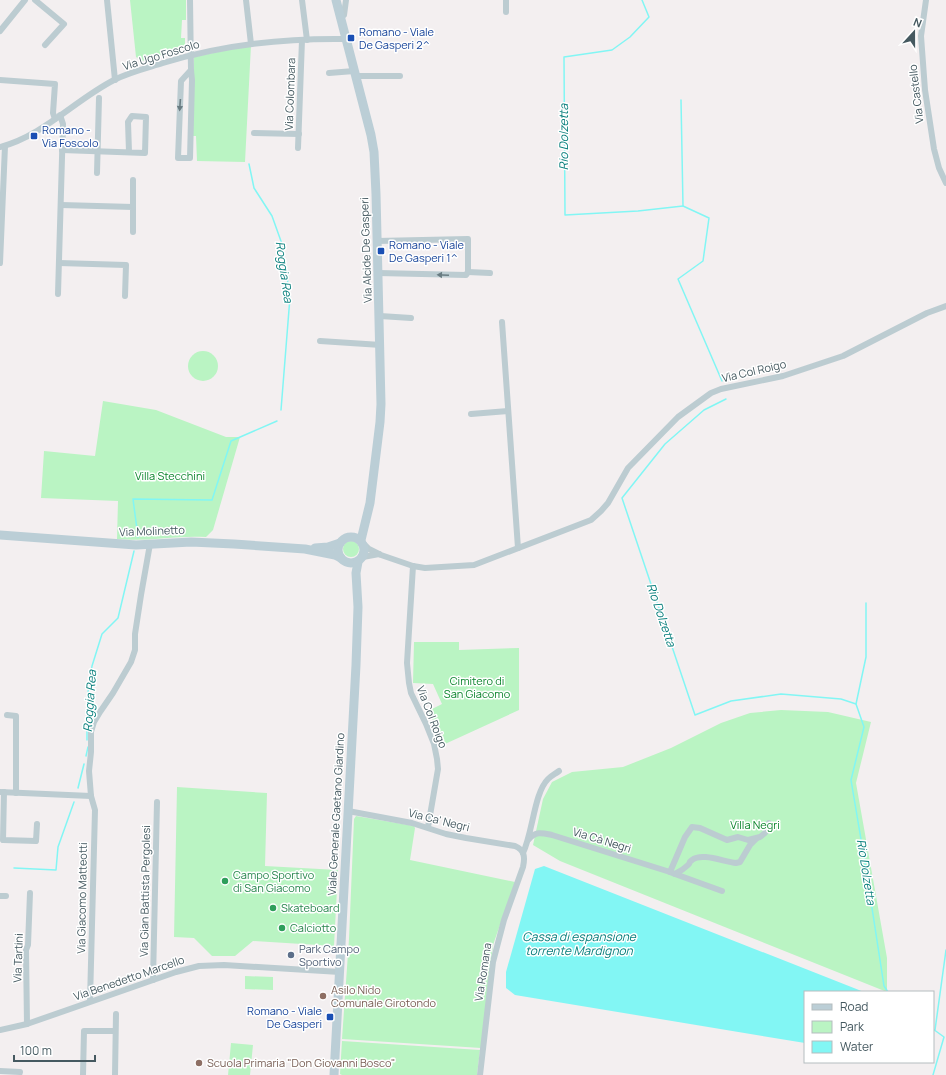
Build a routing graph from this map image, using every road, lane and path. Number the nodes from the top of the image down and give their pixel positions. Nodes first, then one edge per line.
1 (25, 0) edge
2 (34, 0) edge
3 (107, 0) edge
4 (190, 0) edge
5 (246, 0) edge
6 (302, 0) edge
7 (336, 0) edge
8 (346, 0) edge
9 (506, 0) edge
10 (926, 0) edge
11 (506, 12) dead end
12 (341, 18) junction
13 (0, 31) edge
14 (346, 39) junction
15 (304, 40) junction
16 (251, 44) junction
17 (45, 45) dead end
18 (191, 54) junction
19 (191, 70) junction
20 (329, 73) dead end
21 (355, 74) junction
22 (185, 76) junction
23 (400, 76) dead end
24 (0, 80) edge
25 (115, 80) junction
26 (192, 80) junction
27 (99, 98) dead end
28 (58, 117) junction
29 (254, 133) dead end
30 (299, 134) junction
31 (2, 147) edge
32 (298, 148) dead end
33 (62, 150) junction
34 (98, 152) junction
35 (129, 152) junction
36 (97, 173) dead end
37 (133, 180) dead end
38 (946, 183) edge
39 (61, 205) junction
40 (133, 207) junction
41 (1, 210) edge
42 (133, 232) dead end
43 (377, 241) junction
44 (0, 263) edge
45 (59, 263) junction
46 (468, 272) junction
47 (378, 273) junction
48 (490, 273) dead end
49 (58, 294) dead end
50 (125, 296) dead end
51 (946, 306) edge
52 (380, 316) junction
53 (411, 318) dead end
54 (502, 322) dead end
55 (320, 341) dead end
56 (381, 345) junction
57 (508, 412) junction
58 (471, 414) dead end
59 (370, 503) junction
60 (0, 535) edge
61 (349, 537) junction
62 (340, 542) junction
63 (362, 542) junction
64 (150, 544) junction
65 (518, 548) junction
66 (306, 549) junction
67 (379, 554) junction
68 (360, 559) junction
69 (343, 560) junction
70 (413, 566) junction
71 (358, 602) junction
72 (7, 716) dead end
73 (558, 771) dead end
74 (2, 792) edge
75 (16, 793) junction
76 (91, 796) junction
77 (157, 802) dead end
78 (348, 811) junction
79 (769, 823) dead end
80 (37, 824) dead end
81 (428, 827) junction
82 (529, 839) junction
83 (756, 839) junction
84 (523, 853) junction
85 (672, 873) junction
86 (722, 892) dead end
87 (30, 893) dead end
88 (340, 972) junction
89 (153, 980) junction
90 (90, 1001) junction
91 (116, 1014) dead end
92 (27, 1024) junction
93 (0, 1030) edge
94 (116, 1031) junction
95 (0, 1071) edge
96 (20, 1075) edge
97 (83, 1075) edge
98 (115, 1075) edge
99 (334, 1075) edge
100 (480, 1075) edge

1 - 13 street
2 - 17 street
3 - 25 street
4 - 18 street
5 - 16 street
6 - 15 street, Via Colombara
7 - 12 main road, Via Alcide De Gasperi
8 - 12 street
9 - 11 street
10 - 38 street, Via Castello
12 - 14 main road, Via Alcide De Gasperi
14 - 15 street, Via Ugo Foscolo
14 - 21 main road, Via Alcide De Gasperi
15 - 16 street, Via Ugo Foscolo
15 - 30 street, Via Colombara
16 - 18 street, Via Ugo Foscolo
18 - 19 street
18 - 25 street, Via Ugo Foscolo
19 - 22 street
19 - 26 street
20 - 21 street
21 - 23 street
21 - 43 main road, Via Alcide De Gasperi
22 - 26 street
22 -> 26 street
24 - 28 street
25 - 28 street, Via Ugo Foscolo
27 - 34 street
28 - 31 street, Via Ugo Foscolo
28 - 33 street
29 - 30 street
30 - 32 street, Via Colombara
31 - 41 street
33 - 34 street
33 - 39 street
34 - 35 street
34 - 36 street
35 - 35 street
37 - 40 street
39 - 40 street
39 - 45 street
40 - 42 street
41 - 44 street
43 - 46 street
43 - 47 main road, Via Alcide De Gasperi
45 - 49 street
45 - 50 street
46 -> 47 street
46 - 48 street
47 - 52 main road, Via Alcide De Gasperi
51 - 65 street, Via Col Roigo
52 - 53 street
52 - 56 main road, Via Alcide De Gasperi
54 - 57 street
55 - 56 street
56 - 59 main road, Via Alcide De Gasperi
57 - 58 street
57 - 65 street
59 - 61 main road, Via Alcide De Gasperi
59 - 63 main road, Via Alcide De Gasperi
60 - 64 main road, Via Molinetto
61 - 62 main road
61 - 63 main road
62 - 66 main road, Via Molinetto
62 - 69 main road
63 - 67 street, Via Col Roigo
63 - 68 main road
64 - 66 main road, Via Molinetto
64 - 76 street, Via Giacomo Matteotti
65 - 70 street, Via Col Roigo
66 - 69 main road, Via Molinetto
67 - 68 street
67 - 70 street, Via Col Roigo
68 - 69 main road
68 - 71 main road, Viale Generale Gaetano Giardino
69 - 71 main road, Viale Generale Gaetano Giardino
70 - 81 street, Via Col Roigo
71 - 78 main road, Viale Generale Gaetano Giardino
72 - 75 street
73 - 82 street
74 - 75 street
74 - 80 street
75 - 76 street
76 - 90 street, Via Giacomo Matteotti
77 - 89 street, Via Gian Battista Pergolesi
78 - 81 street, Via Ca' Negri
78 - 88 main road, Viale Generale Gaetano Giardino
79 - 83 street
81 - 84 street, Via Ca' Negri
82 - 84 street
82 - 85 street, Via Cà Negri
83 - 85 street
83 - 85 street
84 - 100 street, Via Romana
85 - 86 street, Via Cà Negri
87 - 92 street, Via Tartini
88 - 89 street, Via Benedetto Marcello
88 - 99 main road, Viale Generale Gaetano Giardino
89 - 90 street, Via Benedetto Marcello
90 - 92 street, Via Benedetto Marcello
91 - 94 street
92 - 93 street, Via Benedetto Marcello
94 - 97 street
94 - 98 street
95 - 96 street

